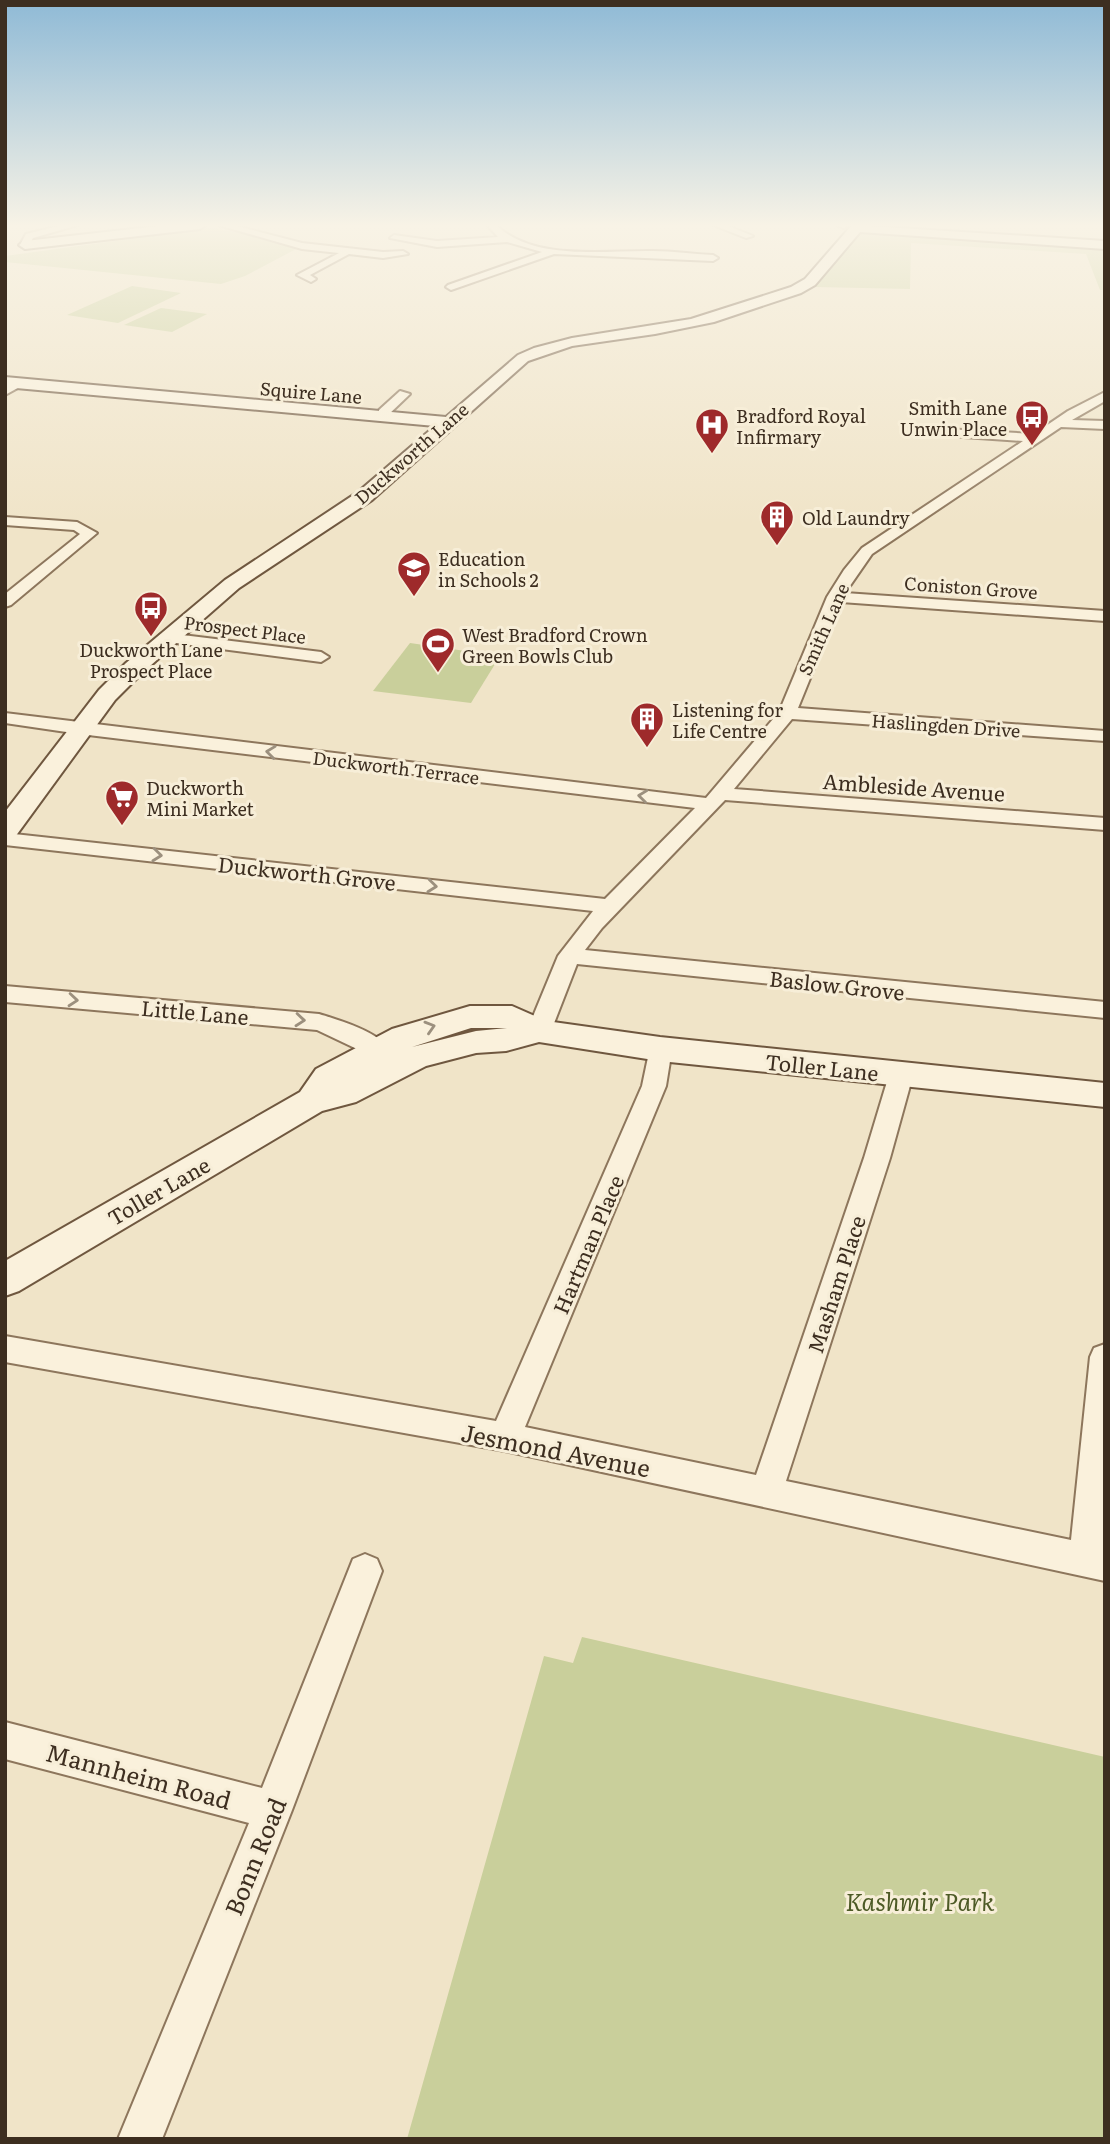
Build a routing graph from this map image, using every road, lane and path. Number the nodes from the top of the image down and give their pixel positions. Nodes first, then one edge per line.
1 (683, 325) edge
2 (10, 386) edge
3 (404, 394) dead end
4 (1105, 396) edge
5 (383, 413) dead end
6 (446, 422) junction
7 (1059, 423) junction
8 (1105, 425) edge
9 (949, 432) dead end
10 (1036, 438) junction
11 (5, 521) edge
12 (835, 597) junction
13 (5, 602) edge
14 (1105, 616) edge
15 (166, 638) junction
16 (321, 657) dead end
17 (787, 713) junction
18 (5, 718) edge
19 (80, 729) junction
20 (1105, 736) edge
21 (716, 799) junction
22 (12, 813) edge
23 (1105, 824) edge
24 (5, 831) edge
25 (5, 839) edge
26 (610, 906) junction
27 (569, 956) junction
28 (5, 994) edge
29 (1105, 1010) edge
30 (539, 1031) junction
31 (660, 1049) junction
32 (374, 1064) junction
33 (901, 1075) junction
34 (1105, 1095) edge
35 (5, 1280) edge
36 (5, 1349) edge
37 (1105, 1357) edge
38 (505, 1437) junction
39 (766, 1492) junction
40 (1095, 1562) edge
41 (365, 1571) dead end
42 (5, 1740) edge
43 (273, 1810) junction
44 (140, 2139) edge

1 - 6 street, Duckworth Lane
2 - 6 street, Squire Lane
3 - 5 street
4 - 7 street, Smith Lane
6 - 15 street, Duckworth Lane
7 - 8 street
7 - 10 street, Smith Lane
9 - 10 street
10 - 12 street, Smith Lane
11 - 13 street
12 - 14 street, Coniston Grove
12 - 17 street, Smith Lane
15 - 16 street, Prospect Place
15 - 19 street, Duckworth Lane
17 - 20 street, Haslingden Drive
17 - 21 street, Smith Lane
18 - 19 street, Duckworth Terrace
21 -> 19 street, Duckworth Terrace
19 - 22 street, Duckworth Lane
21 - 23 street, Ambleside Avenue
21 - 26 street, Smith Lane
22 - 24 street, Duckworth Lane
25 -> 26 street, Duckworth Grove
26 - 27 street, Smith Lane
27 - 29 street, Baslow Grove
27 - 30 street, Smith Lane
28 -> 32 street, Little Lane
30 - 31 street, Toller Lane
30 - 32 street, Toller Lane
31 - 33 street, Toller Lane
31 - 38 street, Hartman Place
32 - 35 street, Toller Lane
33 - 34 street, Toller Lane
33 - 39 street, Masham Place
36 - 38 street, Jesmond Avenue
37 - 40 street
38 - 39 street, Jesmond Avenue
39 - 40 street, Jesmond Avenue
41 - 43 street, Bonn Road
42 - 43 street, Mannheim Road
43 - 44 street, Bonn Road

